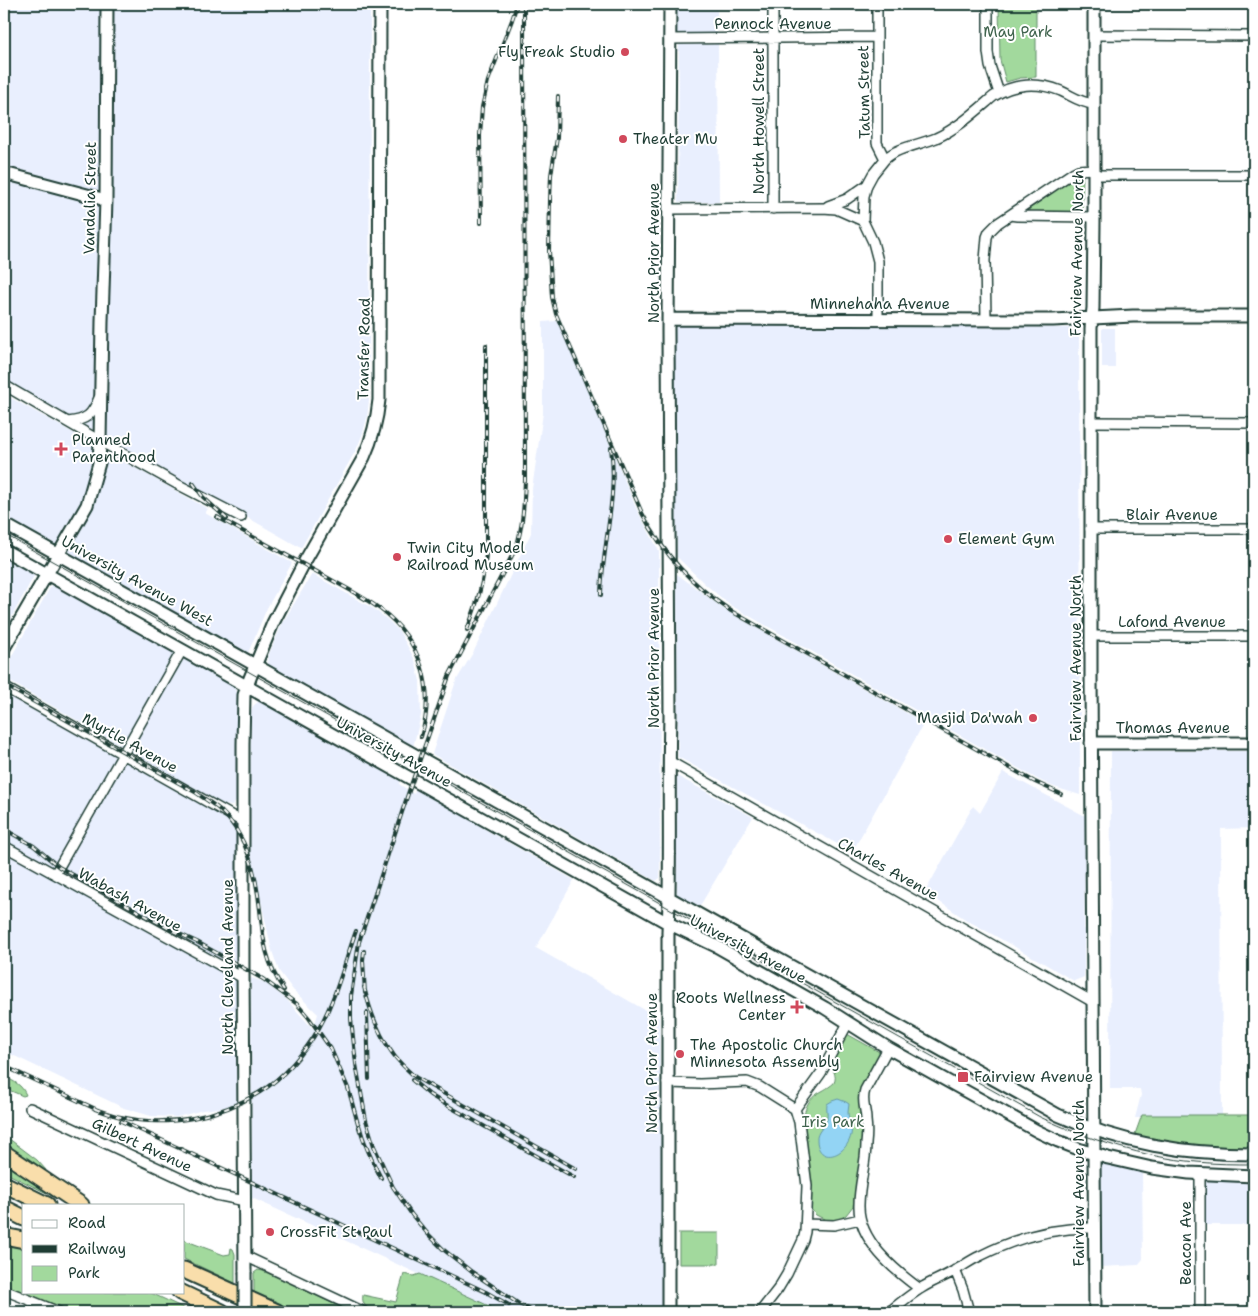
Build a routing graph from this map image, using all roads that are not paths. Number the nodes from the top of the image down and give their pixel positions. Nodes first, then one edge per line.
1 (107, 4) edge
2 (380, 4) edge
3 (670, 4) edge
4 (773, 4) edge
5 (877, 4) edge
6 (988, 4) edge
7 (1094, 4) edge
8 (1094, 36) junction
9 (1254, 36) edge
10 (877, 37) junction
11 (773, 38) junction
12 (669, 39) junction
13 (999, 93) junction
14 (1093, 104) junction
15 (884, 159) junction
16 (1094, 172) junction
17 (4, 173) edge
18 (1254, 175) edge
19 (867, 185) junction
20 (106, 200) junction
21 (823, 208) junction
22 (773, 209) junction
23 (669, 210) junction
24 (1010, 215) junction
25 (1094, 217) junction
26 (863, 222) junction
27 (1254, 316) edge
28 (1092, 318) junction
29 (668, 319) junction
30 (878, 319) junction
31 (986, 319) junction
32 (4, 385) edge
33 (101, 393) junction
34 (68, 422) junction
35 (1091, 422) junction
36 (1254, 423) edge
37 (100, 441) junction
38 (241, 517) dead end
39 (4, 524) edge
40 (1254, 529) edge
41 (1090, 530) junction
42 (4, 550) edge
43 (58, 554) junction
44 (46, 574) junction
45 (1091, 636) junction
46 (1254, 636) edge
47 (4, 648) edge
48 (182, 650) junction
49 (255, 665) junction
50 (4, 687) edge
51 (247, 687) junction
52 (1091, 743) junction
53 (1254, 743) edge
54 (123, 755) junction
55 (669, 762) junction
56 (243, 822) junction
57 (4, 846) edge
58 (55, 874) junction
59 (669, 898) junction
60 (668, 923) junction
61 (243, 978) junction
62 (1093, 1002) junction
63 (848, 1023) junction
64 (888, 1048) junction
65 (667, 1083) junction
66 (30, 1108) dead end
67 (795, 1109) junction
68 (1095, 1129) junction
69 (4, 1153) edge
70 (1094, 1154) junction
71 (1254, 1154) edge
72 (1200, 1173) junction
73 (1254, 1176) edge
74 (4, 1184) edge
75 (245, 1201) junction
76 (45, 1204) edge
77 (80, 1204) edge
78 (4, 1208) edge
79 (22, 1217) edge
80 (860, 1219) junction
81 (806, 1224) junction
82 (1094, 1228) junction
83 (4, 1236) edge
84 (22, 1240) edge
85 (245, 1256) junction
86 (185, 1270) edge
87 (955, 1270) junction
88 (920, 1289) junction
89 (4, 1290) edge
90 (184, 1294) edge
91 (762, 1311) edge
92 (58, 1312) edge
93 (222, 1312) edge
94 (245, 1312) edge
95 (277, 1312) edge
96 (364, 1312) edge
97 (668, 1312) edge
98 (889, 1312) edge
99 (969, 1312) edge
100 (1095, 1312) edge
101 (1200, 1312) edge

1 - 20 street, Vandalia Street
2 - 49 street, Transfer Road
3 - 12 street, North Prior Avenue
4 - 11 street, North Howell Street
5 - 10 street, Tatum Street
6 - 13 street
7 - 8 street, Fairview Avenue North
8 - 9 street
8 - 14 street, Fairview Avenue North
10 - 11 street, Pennock Avenue
10 - 15 street, Tatum Street
11 - 12 street, Pennock Avenue
11 - 22 street, North Howell Street
12 - 23 street, North Prior Avenue
13 - 14 street
13 - 15 street
14 - 16 street, Fairview Avenue North
15 - 19 street
16 - 18 street
16 - 24 street
16 - 25 street, Fairview Avenue North
17 - 20 street
19 - 21 street
19 - 26 street
20 - 33 street, Vandalia Street
21 - 22 street
21 - 26 street
22 - 23 street
23 - 29 street, North Prior Avenue
24 - 25 street
24 - 31 street
25 - 28 street, Fairview Avenue North
26 - 30 street
27 - 28 street, Minnehaha Avenue
28 - 31 street, Minnehaha Avenue
28 - 35 street, Fairview Avenue North
29 - 30 street, Minnehaha Avenue
29 - 55 street, North Prior Avenue
30 - 31 street, Minnehaha Avenue
32 - 34 street
33 - 34 street, Vandalia Street
33 - 37 street, Vandalia Street
34 - 37 street
35 - 36 street
35 - 41 street, Fairview Avenue North
37 - 38 street
37 - 43 street, Vandalia Street
39 - 43 street, University Avenue West
40 - 41 street, Blair Avenue
41 - 45 street, Fairview Avenue North
42 - 44 street
43 - 44 street, Vandalia Street
43 - 49 street, University Avenue West
44 - 47 street, Vandalia Street
44 - 48 street
45 - 46 street, Lafond Avenue
45 - 52 street, Fairview Avenue North
48 - 51 street
48 - 54 street
49 - 51 street, North Cleveland Avenue
49 - 59 street, University Avenue
50 - 54 street, Myrtle Avenue
51 - 56 street, North Cleveland Avenue
51 - 60 street, University Avenue
52 - 53 street, Thomas Avenue
52 - 62 street, Fairview Avenue North
54 - 56 street, Myrtle Avenue
54 - 58 street
55 - 59 street, North Prior Avenue
55 - 62 street, Charles Avenue
56 - 61 street, North Cleveland Avenue
57 - 58 street, Wabash Avenue
58 - 61 street, Wabash Avenue
59 - 60 street, North Prior Avenue
59 - 68 street, University Avenue
60 - 63 street, University Avenue
60 - 65 street, North Prior Avenue
61 - 75 street, North Cleveland Avenue
62 - 68 street, Fairview Avenue North
63 - 64 street, University Avenue
63 - 67 street
64 - 70 street, University Avenue
64 - 80 street
65 - 67 street
65 - 97 street, North Prior Avenue
66 - 75 street, Gilbert Avenue
67 - 81 street
68 - 70 street, Fairview Avenue North
68 - 71 street, University Avenue
69 - 77 highway
70 - 72 street, University Avenue
70 - 82 street, Fairview Avenue North
72 - 73 street, University Avenue
72 - 101 street, Beacon Ave
74 - 76 highway
75 - 85 street, North Cleveland Avenue
78 - 79 highway
80 - 81 street
80 - 88 street
81 - 91 street
82 - 87 street
82 - 100 street, Fairview Avenue North
83 - 84 highway
85 - 94 street, North Cleveland Avenue, bridge
85 - 96 street
86 - 95 highway
87 - 88 street
87 - 99 street
88 - 98 street
89 - 92 street
90 - 93 highway

